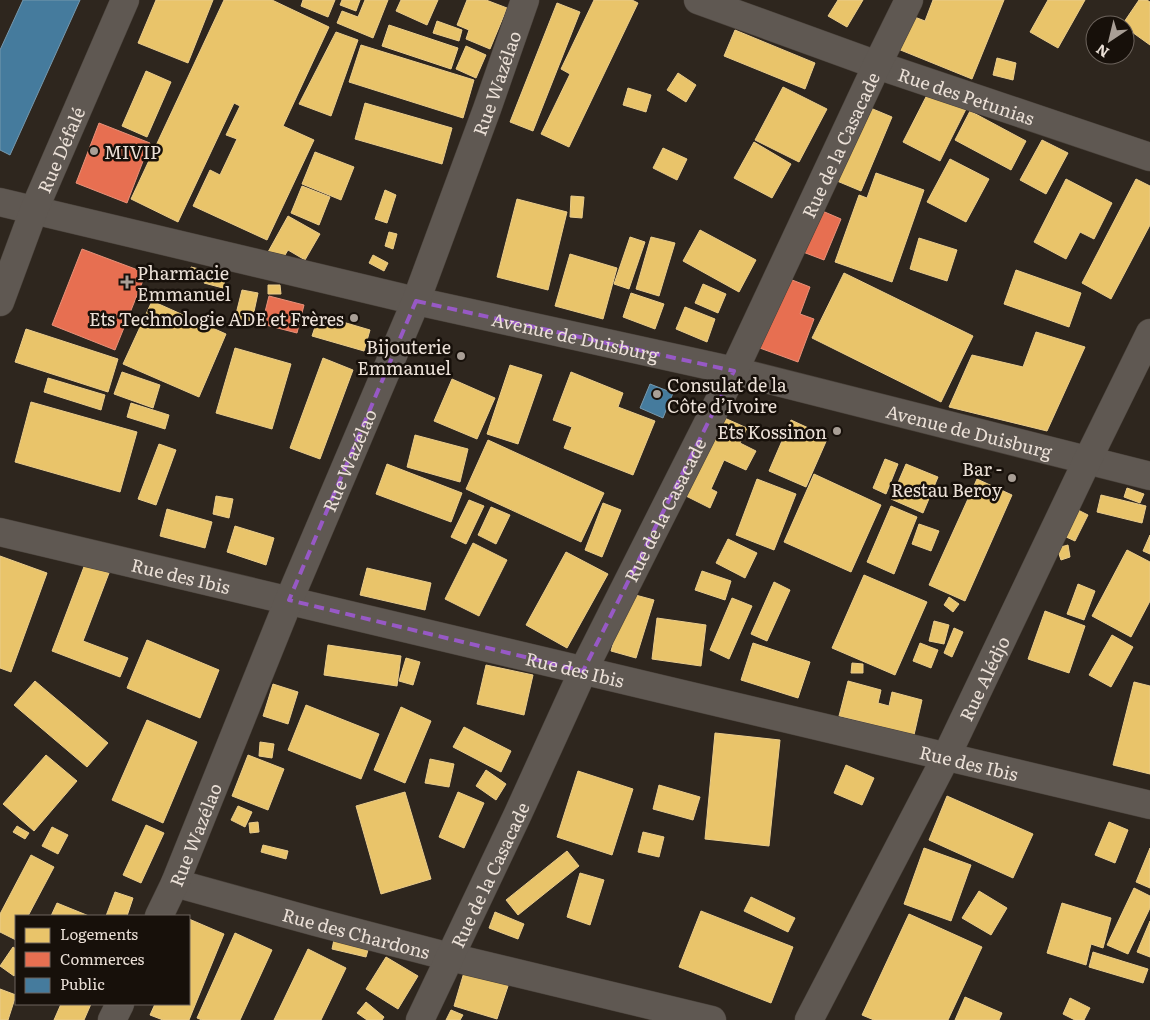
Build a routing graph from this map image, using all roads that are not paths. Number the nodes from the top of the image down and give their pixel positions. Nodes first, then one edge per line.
1 (124, 0) edge
2 (525, 0) edge
3 (698, 0) edge
4 (909, 0) edge
5 (877, 65) junction
6 (1150, 157) edge
7 (0, 202) edge
8 (34, 210) junction
9 (416, 301) junction
10 (0, 302) edge
11 (1150, 333) edge
12 (734, 371) junction
13 (1087, 461) junction
14 (1150, 476) edge
15 (0, 532) edge
16 (290, 600) junction
17 (583, 671) junction
18 (946, 757) junction
19 (1150, 805) edge
20 (175, 883) junction
21 (159, 915) edge
22 (450, 957) junction
23 (120, 1005) edge
24 (112, 1020) edge
25 (420, 1020) edge
26 (712, 1020) edge
27 (809, 1020) edge

1 - 8 street, Rue Défalé
2 - 9 street, Rue Wazélao
3 - 5 street, Rue des Petunias
4 - 5 street, Rue de la Casacade
5 - 6 street, Rue des Petunias
5 - 12 street, Rue de la Casacade
7 - 8 street, Avenue de Duisburg
8 - 9 street, Avenue de Duisburg
8 - 10 street, Rue Défalé
9 - 12 street, Avenue de Duisburg
9 - 16 street, Rue Wazélao
11 - 13 street, Rue Alédjo
12 - 13 street, Avenue de Duisburg
12 - 17 street, Rue de la Casacade
13 - 14 street, Avenue de Duisburg
13 - 18 street, Rue Alédjo
15 - 16 street, Rue des Ibis
16 - 17 street, Rue des Ibis
16 - 20 street, Rue Wazélao
17 - 18 street, Rue des Ibis
17 - 22 street, Rue de la Casacade
18 - 19 street, Rue des Ibis
18 - 27 street, Rue Alédjo
20 - 21 street, Rue Wazélao
20 - 22 street, Rue des Chardons
22 - 25 street, Rue de la Casacade
22 - 26 street, Rue des Chardons
23 - 24 street

